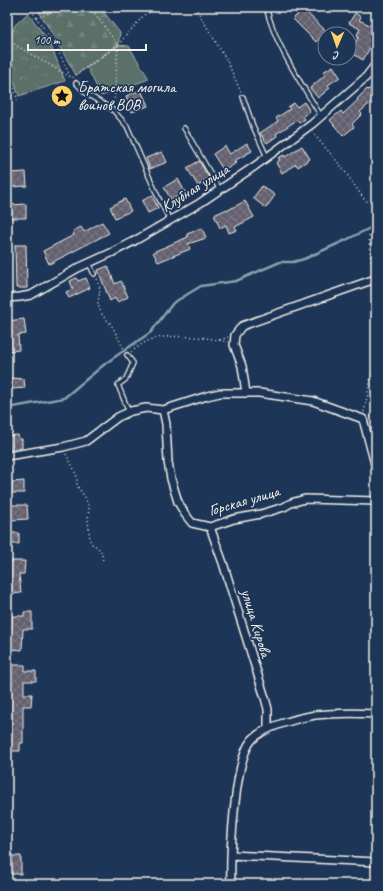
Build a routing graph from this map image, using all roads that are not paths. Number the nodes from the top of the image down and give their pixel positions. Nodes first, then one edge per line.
1 (266, 7) edge
2 (373, 7) edge
3 (376, 9) edge
4 (376, 65) edge
5 (76, 84) road end
6 (243, 97) road end
7 (321, 116) junction
8 (184, 128) dead end
9 (267, 157) junction
10 (220, 190) junction
11 (170, 220) junction
12 (88, 263) junction
13 (94, 274) dead end
14 (372, 280) dead end
15 (7, 298) edge
16 (127, 355) road end
17 (246, 393) junction
18 (163, 410) junction
19 (129, 412) junction
20 (7, 456) edge
21 (376, 468) edge
22 (376, 501) edge
23 (210, 527) junction
24 (376, 714) edge
25 (268, 728) junction
26 (231, 855) junction
27 (376, 862) edge
28 (231, 884) edge

1 - 7 lane
2 - 3 street
4 - 7 street, Клубная улица
5 - 11 lane
6 - 9 lane
7 - 9 street, Клубная улица
8 - 10 lane
9 - 10 street, Клубная улица
10 - 11 street, Клубная улица
11 - 12 street, Клубная улица
12 - 13 lane
12 - 15 street, Клубная улица
14 - 17 street
16 - 19 lane
17 - 18 street
17 - 21 street
18 - 19 street
18 - 23 street, Горская улица
19 - 20 street
22 - 23 street, Горская улица
23 - 25 street, улица Кирова
24 - 25 street
25 - 26 street
26 - 27 street
26 - 28 street

